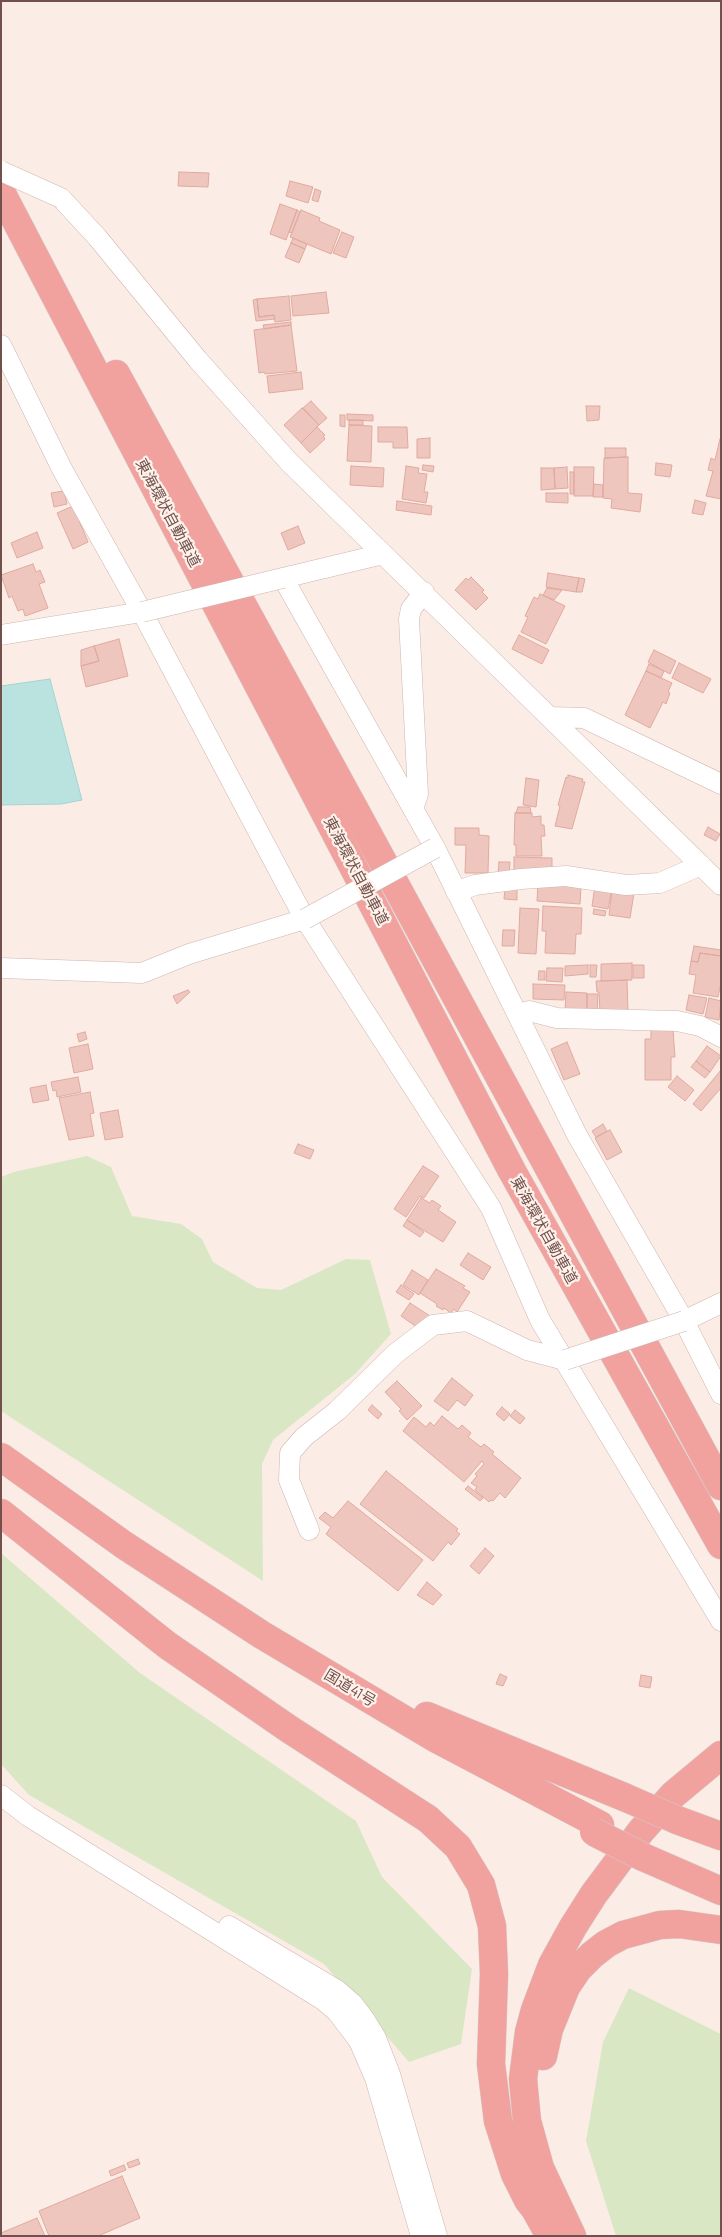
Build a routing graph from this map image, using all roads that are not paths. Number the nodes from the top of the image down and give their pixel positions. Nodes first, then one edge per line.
1 (1, 165) edge
2 (1, 171) edge
3 (1, 192) edge
4 (1, 345) edge
5 (383, 554) junction
6 (283, 578) junction
7 (424, 592) junction
8 (142, 612) junction
9 (1, 635) edge
10 (552, 717) junction
11 (721, 784) edge
12 (413, 809) junction
13 (435, 848) junction
14 (701, 865) junction
15 (721, 885) edge
16 (456, 892) junction
17 (305, 919) junction
18 (1, 968) edge
19 (519, 1014) junction
20 (721, 1037) edge
21 (721, 1303) edge
22 (684, 1321) junction
23 (565, 1360) junction
24 (721, 1394) edge
25 (1, 1457) edge
26 (1, 1468) edge
27 (721, 1486) edge
28 (1, 1513) edge
29 (310, 1530) dead end
30 (721, 1545) edge
31 (201, 1596) junction
32 (721, 1621) edge
33 (721, 1735) edge
34 (721, 1755) edge
35 (1, 1795) edge
36 (597, 1829) junction
37 (721, 1836) edge
38 (647, 1853) junction
39 (122, 1874) junction
40 (721, 1881) edge
41 (721, 1891) edge
42 (721, 1930) edge
43 (544, 2173) junction
44 (535, 2209) junction
45 (421, 2236) edge
46 (437, 2236) edge
47 (550, 2236) edge
48 (572, 2236) edge

1 - 27 highway, 東海環状自動車道
2 - 5 street, bridge
3 - 30 highway, 東海環状自動車道
4 - 8 street
5 - 6 street
5 - 7 street
6 - 8 street, bridge
6 - 12 street
7 - 10 street
7 - 12 street
8 - 9 street
8 - 17 street
10 - 11 street
10 - 14 street
12 - 13 street
13 - 16 street
13 - 17 street, bridge
14 - 15 street
14 - 16 street
16 - 19 street
17 - 18 street
17 - 23 street
19 - 20 street
19 - 22 street
21 - 22 street
22 - 23 street, bridge
22 - 24 street
23 - 29 street
23 - 32 street
25 - 31 highway, 国道41号
26 - 36 highway, 国道41号
28 - 44 highway
31 - 36 highway, 国道41号
31 - 37 highway, bridge
33 - 44 highway
34 - 43 highway
35 - 39 street
36 - 38 highway, 国道41号
38 - 40 highway, 国道41号
38 - 41 highway, 国道41号
39 - 45 street
39 - 46 street
42 - 43 highway
43 - 48 highway
44 - 47 highway

